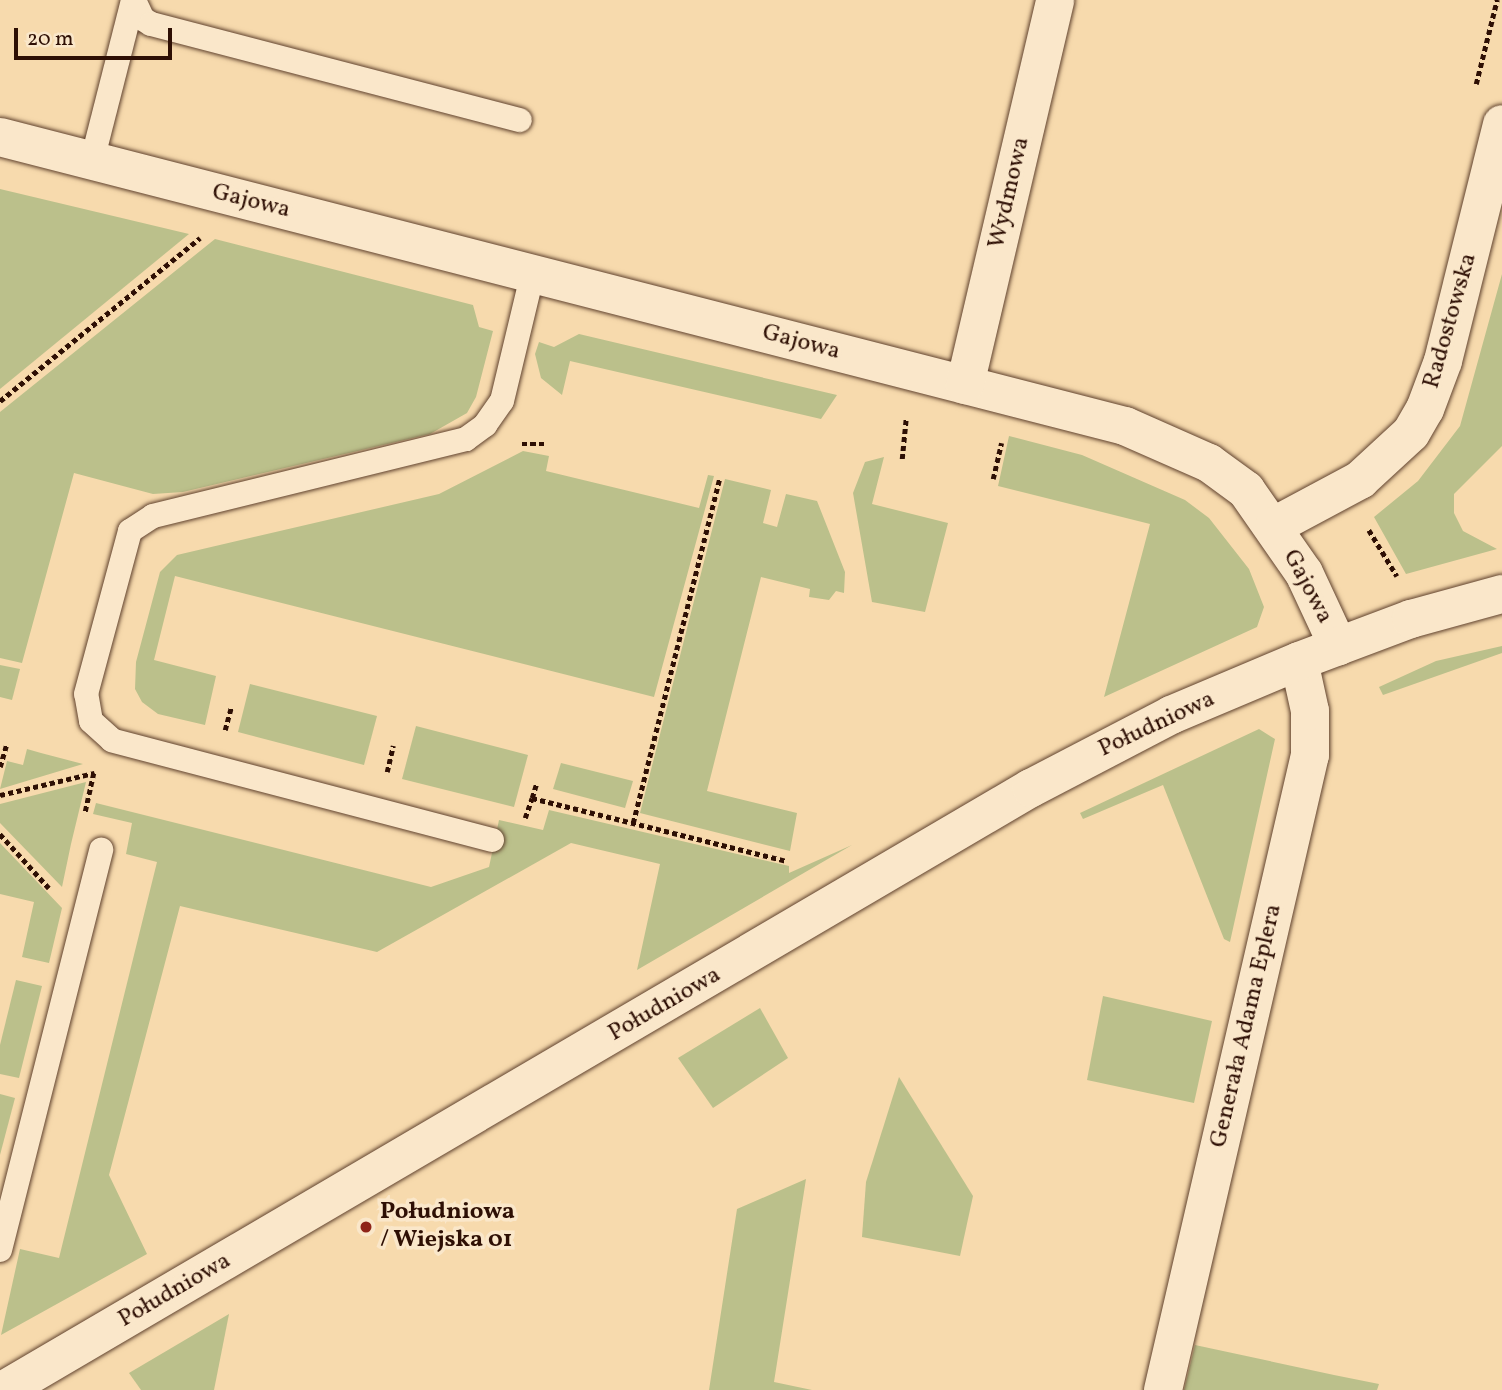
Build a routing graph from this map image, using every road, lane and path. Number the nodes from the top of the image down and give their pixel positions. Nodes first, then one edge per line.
1 (133, 0) edge
2 (1055, 0) edge
3 (520, 120) dead end
4 (1502, 124) edge
5 (0, 137) edge
6 (92, 161) junction
7 (203, 236) dead end
8 (533, 272) junction
9 (965, 385) junction
10 (0, 401) edge
11 (907, 413) dead end
12 (1002, 439) dead end
13 (547, 444) dead end
14 (511, 447) dead end
15 (902, 459) dead end
16 (719, 480) dead end
17 (993, 480) dead end
18 (1339, 495) junction
19 (1274, 526) junction
20 (1502, 594) edge
21 (1411, 619) junction
22 (1338, 646) junction
23 (1298, 661) junction
24 (231, 707) dead end
25 (222, 741) dead end
26 (7, 743) dead end
27 (393, 746) dead end
28 (0, 768) edge
29 (384, 782) dead end
30 (536, 785) dead end
31 (532, 798) junction
32 (515, 815) dead end
33 (633, 823) junction
34 (0, 834) edge
35 (492, 840) dead end
36 (101, 850) dead end
37 (787, 861) dead end
38 (55, 894) dead end
39 (0, 1250) edge
40 (4, 1390) edge
41 (1163, 1390) edge

1 - 3 lane
1 - 6 lane
2 - 9 street, Wydmowa
4 - 18 street, Radostowska
5 - 6 street, Gajowa
6 - 8 street, Gajowa
7 - 10 path
8 - 9 street, Gajowa
8 - 35 lane
9 - 19 street, Gajowa
11 - 15 path
12 - 17 path
13 - 14 path
16 - 33 path
18 - 19 street, Radostowska
18 - 21 path
19 - 22 street, Gajowa
20 - 21 street, Gajowa
21 - 22 street, Gajowa
22 - 23 street, Południowa
23 - 40 street, Południowa
23 - 41 street, Generała Adama Eplera
24 - 25 path
26 - 28 path
27 - 29 path
30 - 31 path
31 - 32 path
31 - 33 path
33 - 37 path
34 - 38 path
36 - 39 lane

